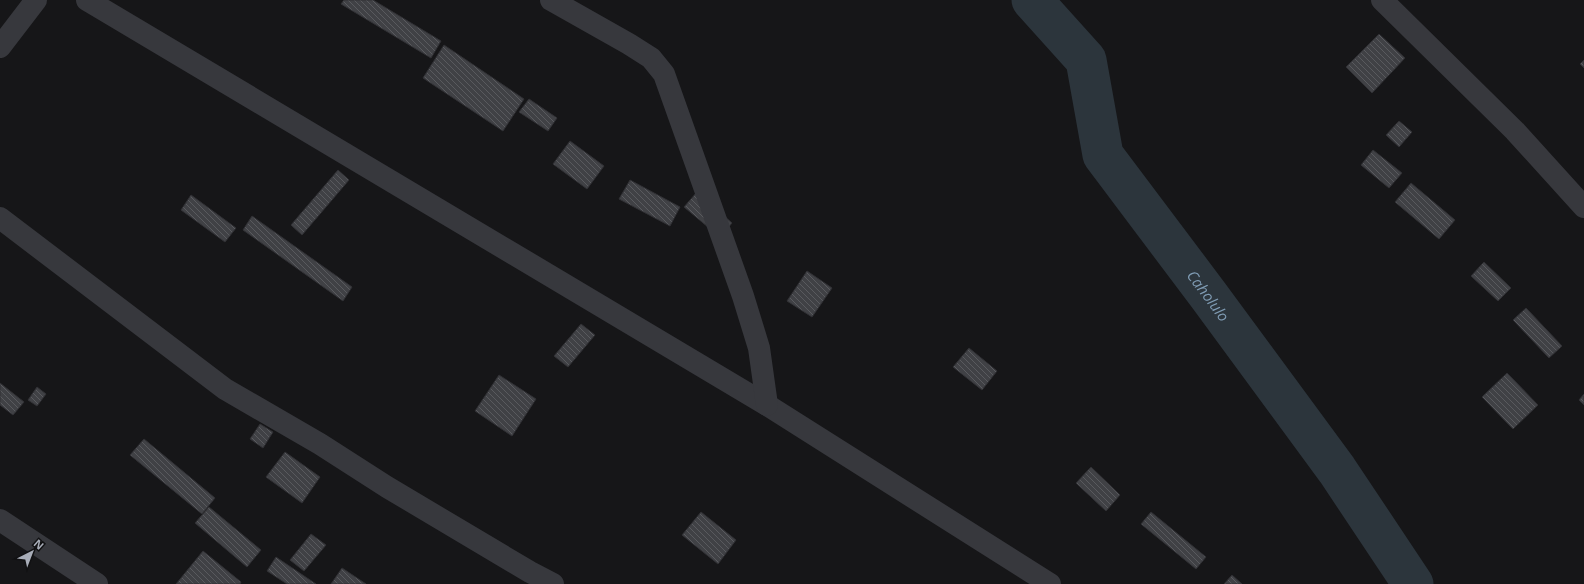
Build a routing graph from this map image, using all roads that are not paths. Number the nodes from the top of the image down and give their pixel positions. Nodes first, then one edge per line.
1 (36, 0) edge
2 (87, 0) edge
3 (551, 0) edge
4 (1382, 0) edge
5 (0, 47) edge
6 (1584, 207) edge
7 (0, 218) edge
8 (767, 405) junction
9 (0, 520) edge
10 (96, 584) edge
11 (553, 584) edge
12 (1050, 584) edge

1 - 5 street
2 - 8 street
3 - 8 street
4 - 6 street
7 - 11 street
8 - 12 street
9 - 10 street

